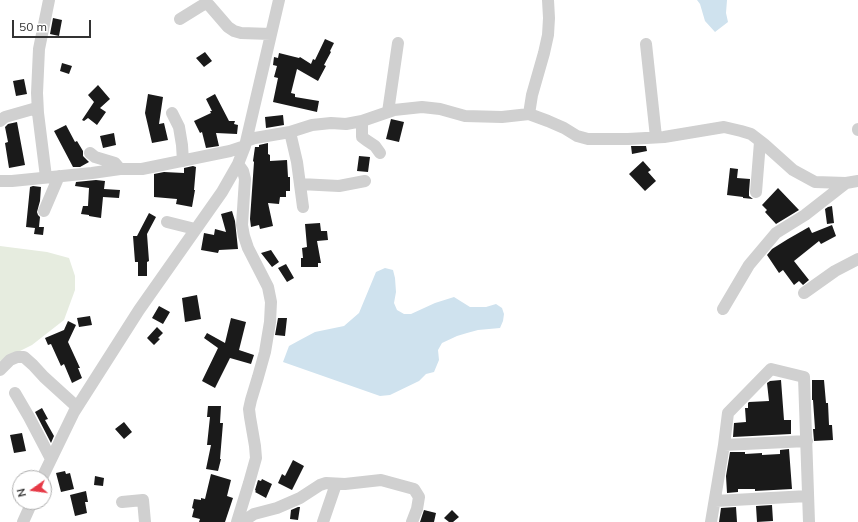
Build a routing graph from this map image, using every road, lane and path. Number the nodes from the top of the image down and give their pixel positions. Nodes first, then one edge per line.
1 (49, 0) edge
2 (279, 0) edge
3 (548, 0) edge
4 (180, 19) dead end
5 (271, 34) junction
6 (398, 43) dead end
7 (646, 44) dead end
8 (388, 112) junction
9 (38, 113) junction
10 (172, 113) dead end
11 (529, 114) junction
12 (0, 121) edge
13 (362, 121) junction
14 (290, 132) junction
15 (656, 137) junction
16 (760, 142) junction
17 (246, 143) junction
18 (90, 152) dead end
19 (380, 153) dead end
20 (183, 161) junction
21 (238, 164) junction
22 (120, 169) junction
23 (60, 176) junction
24 (46, 177) junction
25 (0, 181) edge
26 (365, 181) dead end
27 (852, 182) edge
28 (300, 184) junction
29 (756, 192) dead end
30 (303, 207) dead end
31 (44, 211) dead end
32 (167, 222) dead end
33 (196, 230) junction
34 (858, 260) edge
35 (804, 293) dead end
36 (723, 309) dead end
37 (0, 370) edge
38 (15, 393) dead end
39 (77, 407) junction
40 (807, 441) junction
41 (724, 444) junction
42 (51, 459) junction
43 (46, 470) edge
44 (336, 484) junction
45 (808, 496) junction
46 (715, 501) junction
47 (122, 502) dead end
48 (28, 510) edge
49 (23, 522) edge
50 (145, 522) edge
51 (238, 522) edge
52 (323, 522) edge
53 (412, 522) edge
54 (711, 522) edge
55 (809, 522) edge

1 - 9 street
2 - 5 street
3 - 11 street
4 - 5 street
5 - 17 street
6 - 8 street
7 - 15 street
8 - 11 street
8 - 13 street
9 - 12 street
9 - 24 street
10 - 20 street
11 - 15 street
13 - 14 street
13 - 19 street
14 - 17 street
14 - 28 street
15 - 16 street
16 - 27 street
16 - 29 street
17 - 20 street
17 - 21 street
18 - 22 street
20 - 22 street
21 - 33 street
21 - 51 street
22 - 23 street
23 - 24 street
23 - 31 street
24 - 25 street
26 - 28 street
27 - 36 street
28 - 30 street
32 - 33 street
33 - 39 street
34 - 35 street
37 - 39 street
38 - 42 street
39 - 42 street
40 - 41 street
40 - 41 street
40 - 45 street
41 - 46 street
42 - 43 street
44 - 51 street
44 - 52 street
44 - 53 street
45 - 46 street
45 - 55 street
46 - 54 street
47 - 50 street
48 - 49 street

